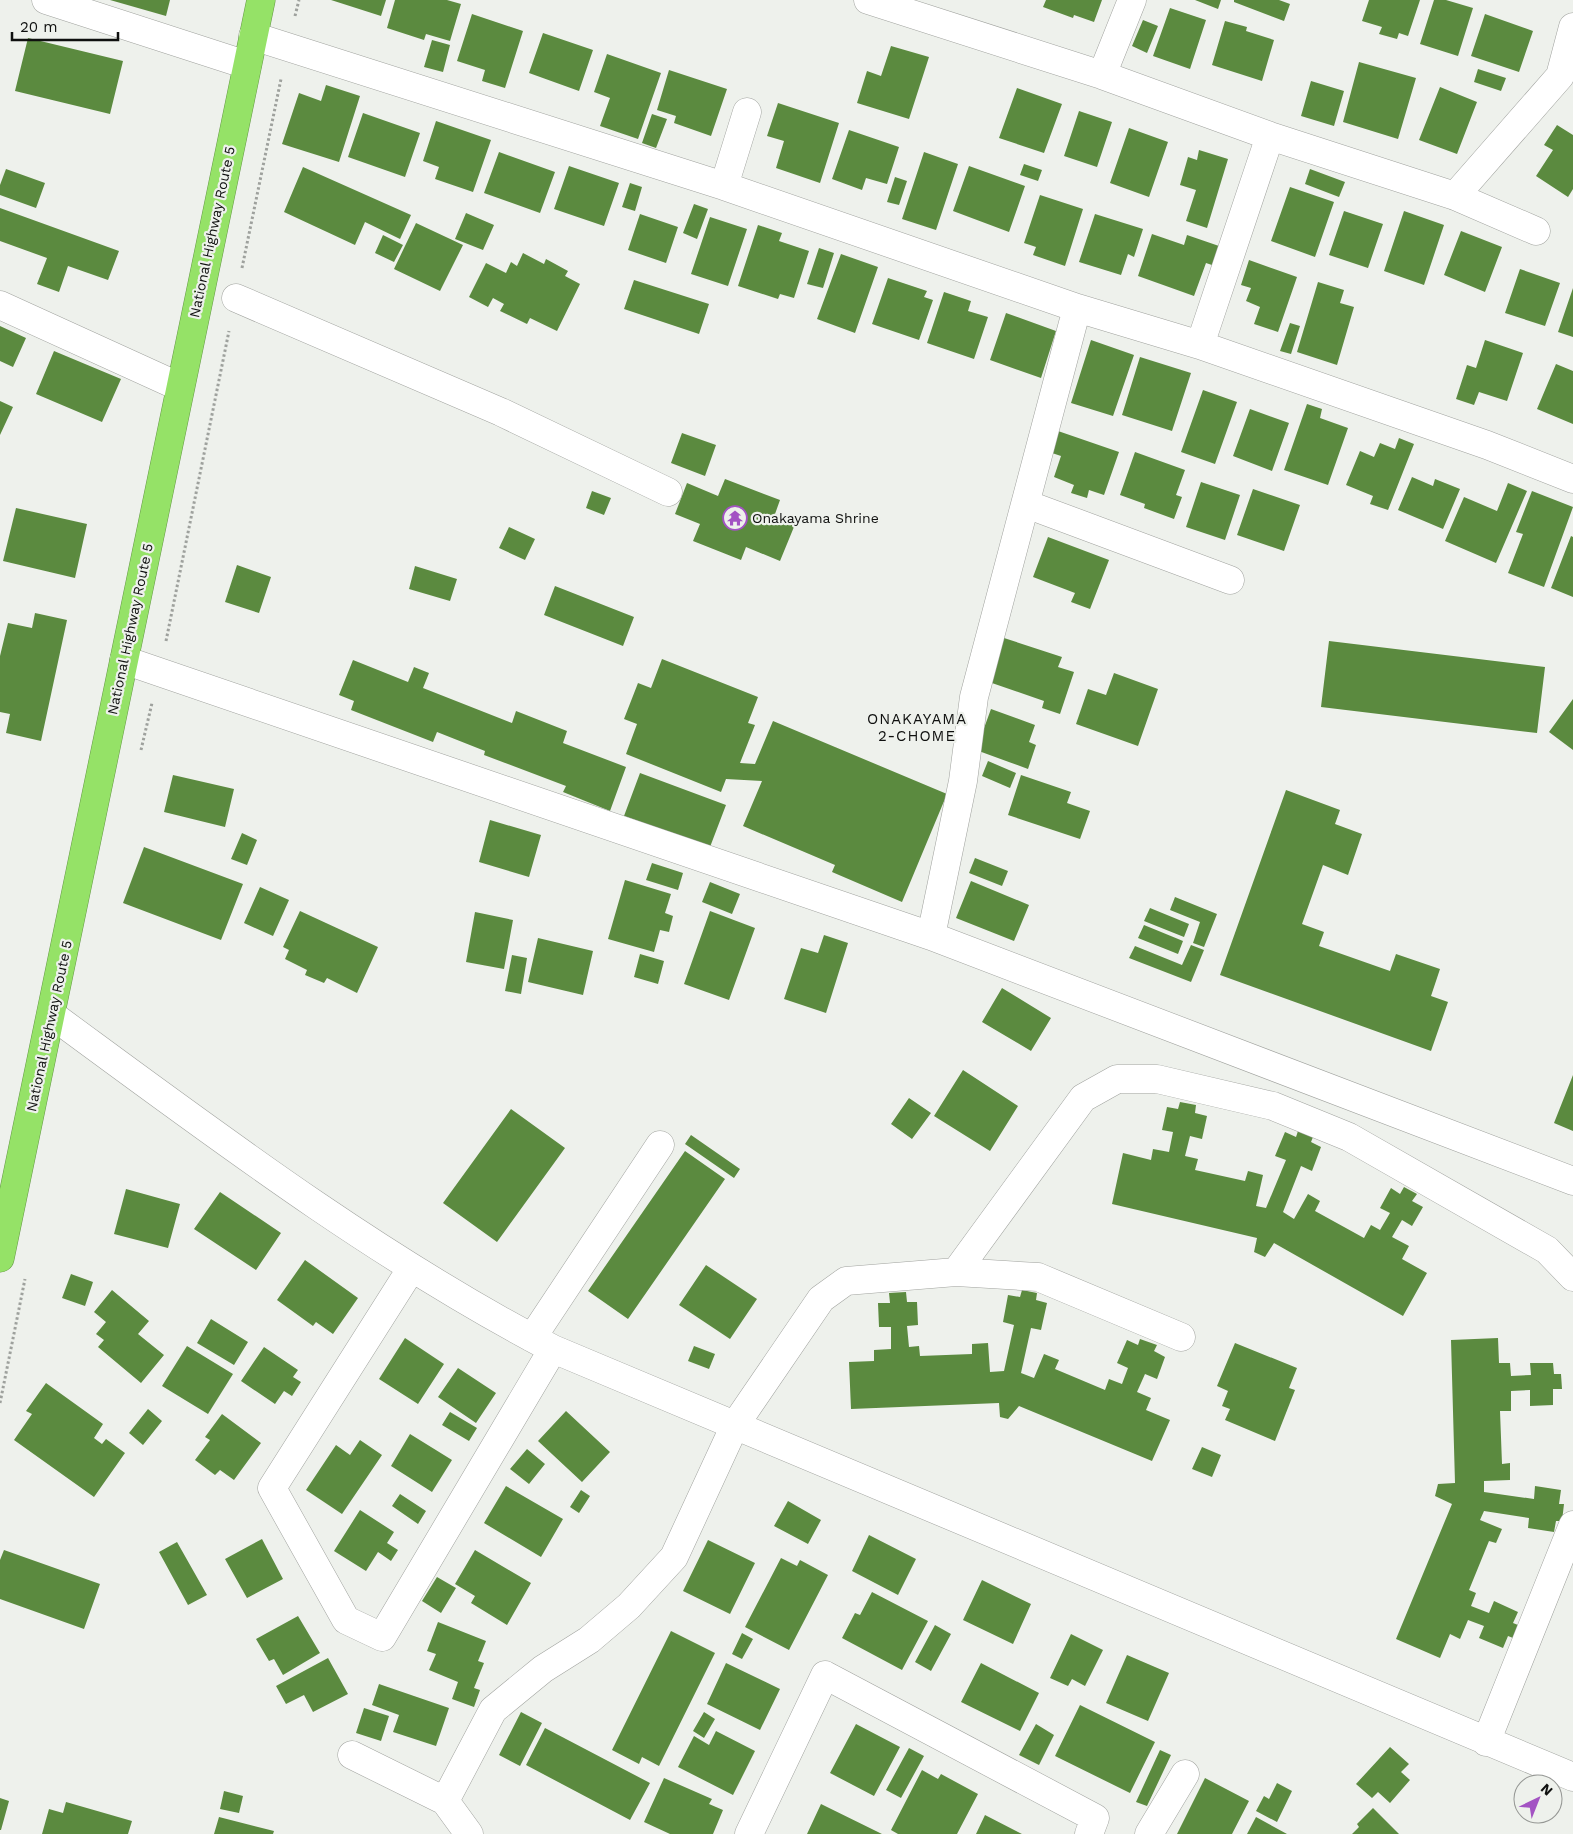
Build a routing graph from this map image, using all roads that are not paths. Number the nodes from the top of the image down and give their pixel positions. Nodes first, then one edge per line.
1 (46, 0) edge
2 (261, 0) edge
3 (868, 0) edge
4 (1132, 0) edge
5 (1573, 27) edge
6 (253, 36) junction
7 (247, 65) junction
8 (1102, 75) junction
9 (747, 112) dead end
10 (1270, 136) junction
11 (724, 186) junction
12 (1455, 196) junction
13 (1536, 231) dead end
14 (236, 298) road end
15 (0, 305) edge
16 (1077, 308) junction
17 (1200, 346) junction
18 (180, 387) junction
19 (1573, 479) edge
20 (668, 492) dead end
21 (1026, 504) junction
22 (1230, 580) dead end
23 (124, 660) junction
24 (931, 936) junction
25 (52, 1015) junction
26 (660, 1146) dead end
27 (1573, 1181) edge
28 (0, 1258) edge
29 (411, 1269) junction
30 (956, 1272) junction
31 (1573, 1277) edge
32 (1181, 1337) dead end
33 (542, 1344) junction
34 (735, 1425) junction
35 (1573, 1524) edge
36 (1486, 1742) junction
37 (352, 1755) dead end
38 (1185, 1774) dead end
39 (1573, 1778) edge
40 (445, 1801) junction
41 (469, 1834) edge
42 (749, 1834) edge
43 (1088, 1834) edge
44 (1149, 1834) edge

1 - 7 street
2 - 6 highway, National Highway Route 5
3 - 8 street
4 - 8 street
5 - 12 street
6 - 7 highway, National Highway Route 5
6 - 11 street
7 - 18 highway, National Highway Route 5
8 - 10 street
9 - 11 street
10 - 12 street
10 - 17 street
11 - 16 street
12 - 13 street
14 - 20 street
15 - 18 street
16 - 17 street
16 - 21 street
17 - 19 street
18 - 23 highway, National Highway Route 5
21 - 22 street
21 - 24 street
23 - 24 street
23 - 25 highway, National Highway Route 5
24 - 27 street
25 - 28 highway, National Highway Route 5
25 - 29 street
26 - 33 street
29 - 33 street
29 - 33 street
30 - 31 street
30 - 32 street
30 - 34 street
33 - 34 street
34 - 36 street
34 - 40 street
35 - 36 street
36 - 39 street
37 - 40 street
38 - 44 street
40 - 41 street
42 - 43 street

